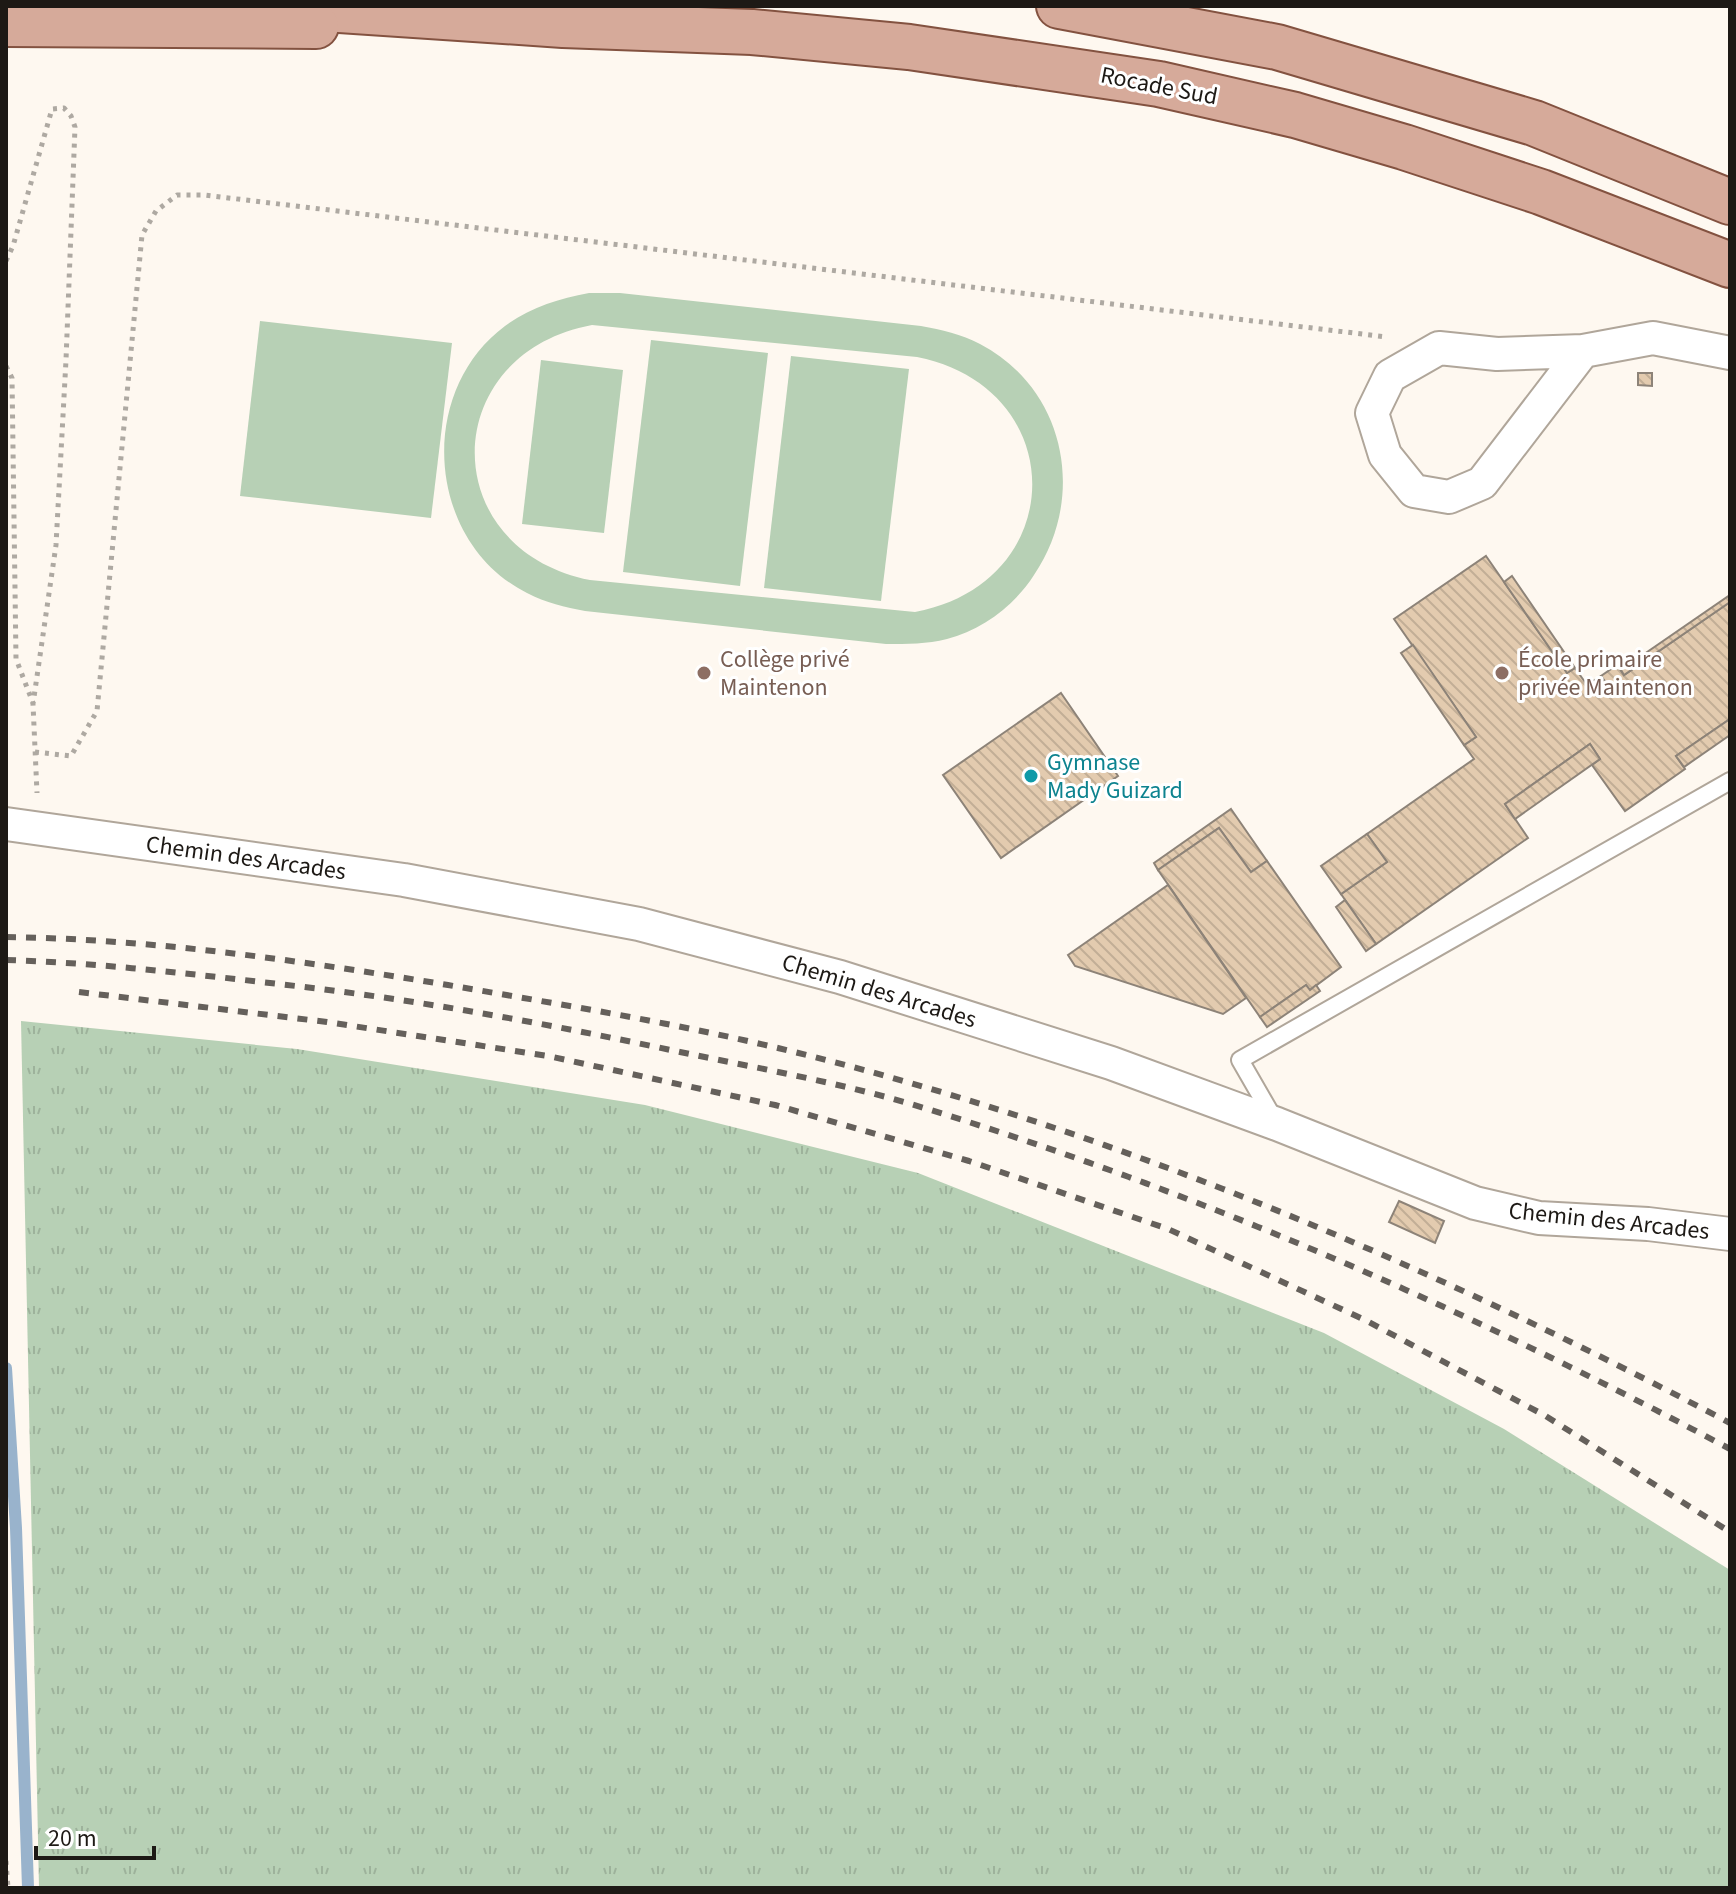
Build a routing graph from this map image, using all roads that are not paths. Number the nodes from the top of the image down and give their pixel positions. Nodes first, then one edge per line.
1 (280, 6) edge
2 (1059, 6) edge
3 (6, 24) edge
4 (563, 25) junction
5 (1730, 202) edge
6 (1730, 265) edge
7 (1583, 351) junction
8 (1730, 353) edge
9 (1730, 781) edge
10 (6, 824) edge
11 (1277, 1124) junction
12 (1730, 1234) edge

1 - 4 main road, Rocade Sud
2 - 5 main road
3 - 4 main road, Rocade Sud
4 - 6 main road, Rocade Sud
7 - 7 street
7 - 8 street
9 - 11 lane
10 - 11 street, Chemin des Arcades
11 - 12 street, Chemin des Arcades

